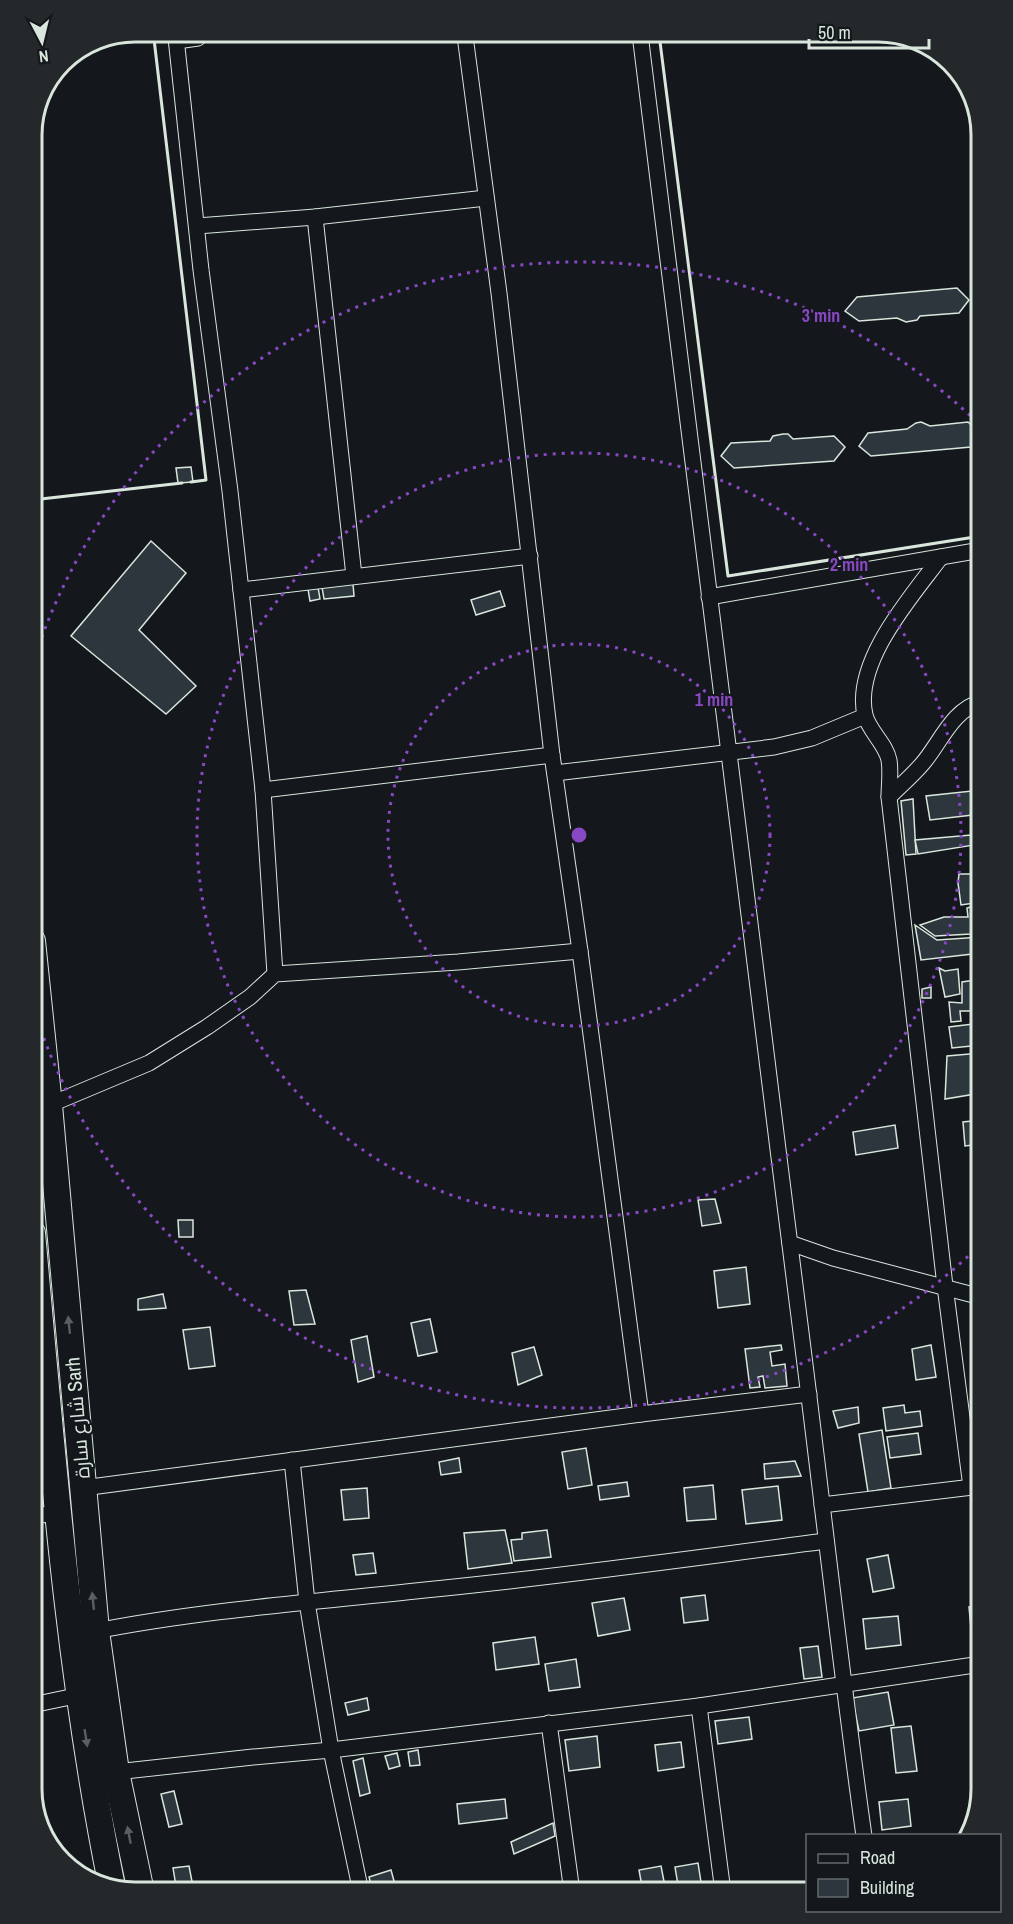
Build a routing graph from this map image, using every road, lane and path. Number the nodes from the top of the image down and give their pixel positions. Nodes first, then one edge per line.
1 (176, 42) edge
2 (466, 42) edge
3 (641, 42) edge
4 (486, 198) junction
5 (315, 217) junction
6 (197, 226) junction
7 (971, 552) edge
8 (530, 556) junction
9 (941, 557) junction
10 (354, 576) junction
11 (241, 590) junction
12 (709, 597) junction
13 (971, 707) edge
14 (865, 716) junction
15 (728, 752) junction
16 (552, 755) junction
17 (555, 774) junction
18 (263, 790) junction
19 (889, 797) junction
20 (580, 951) junction
21 (275, 974) junction
22 (42, 1037) edge
23 (49, 1105) junction
24 (790, 1243) junction
25 (945, 1286) junction
26 (971, 1294) edge
27 (42, 1370) edge
28 (809, 1394) junction
29 (640, 1414) junction
30 (971, 1454) edge
31 (292, 1460) junction
32 (971, 1487) edge
33 (83, 1488) junction
34 (822, 1505) junction
35 (58, 1513) junction
36 (42, 1515) edge
37 (826, 1541) junction
38 (307, 1602) junction
39 (96, 1631) junction
40 (971, 1665) edge
41 (842, 1684) junction
42 (80, 1695) junction
43 (42, 1703) edge
44 (699, 1706) junction
45 (549, 1723) junction
46 (332, 1750) junction
47 (116, 1772) junction
48 (864, 1834) edge
49 (110, 1878) edge
50 (139, 1882) edge
51 (359, 1882) edge
52 (572, 1882) edge
53 (722, 1882) edge

1 - 6 street
2 - 4 street
3 - 12 street
4 - 5 street
4 - 8 street
5 - 6 street
5 - 10 street
6 - 11 street
7 - 9 street
8 - 10 street
8 - 16 street
9 - 12 street
9 - 14 street
10 - 11 street
11 - 18 street
12 - 15 street
13 - 19 street
14 - 15 street
14 - 19 street
15 - 17 street
15 - 24 street
16 - 17 street
16 - 18 street
17 - 20 street
18 - 21 street
19 - 25 street
20 - 21 street
20 - 29 street
21 - 23 street
22 - 23 highway, شارع سارة Sarh
33 -> 23 highway, شارع سارة Sarh
24 - 25 street
24 - 28 street
25 - 26 street
25 - 30 street
27 - 35 highway, شارع سارة Sarh
28 - 29 street
28 - 34 street
29 - 31 street
31 - 33 street
31 - 38 street
32 - 34 street
39 -> 33 highway, شارع سارة Sarh
34 - 37 street
35 - 36 street
35 - 42 highway, شارع سارة Sarh
37 - 38 street
37 - 41 street
38 - 39 street
38 - 46 street
39 - 47 highway, شارع سارة Sarh
40 - 41 street
41 - 44 street
41 - 48 street
42 - 43 street
42 -> 49 highway, شارع سارة Sarh
44 - 45 street
44 - 53 street
45 - 46 street
45 - 52 street
46 - 47 street
46 - 51 street
50 -> 47 highway, شارع سارة Sarh

